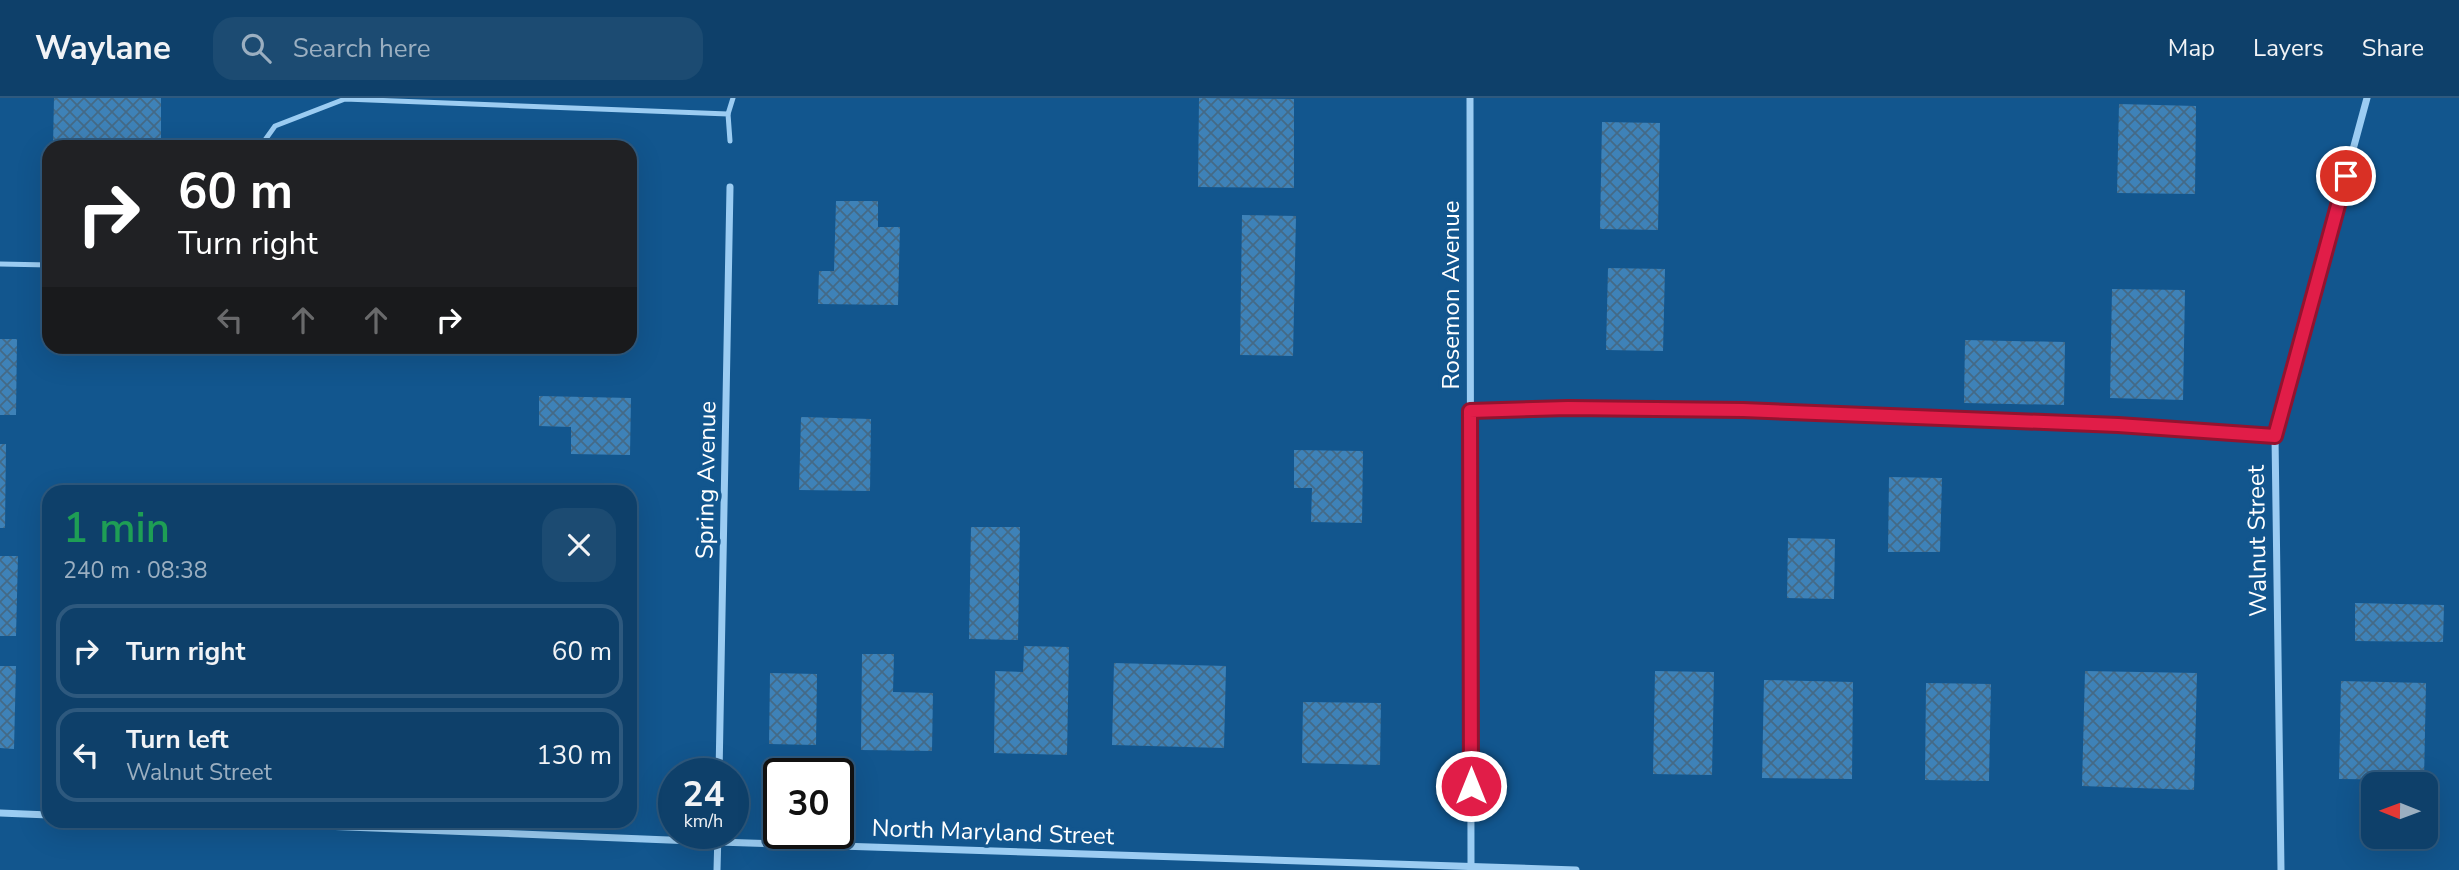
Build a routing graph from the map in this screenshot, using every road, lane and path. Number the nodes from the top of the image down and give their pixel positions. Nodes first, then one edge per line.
1 (733, 98) edge
2 (1470, 98) edge
3 (2367, 98) edge
4 (728, 114) junction
5 (265, 140) edge
6 (730, 141) dead end
7 (730, 187) dead end
8 (0, 264) edge
9 (42, 265) edge
10 (1470, 411) junction
11 (2275, 436) junction
12 (719, 758) edge
13 (0, 813) edge
14 (42, 815) edge
15 (372, 828) edge
16 (658, 840) edge
17 (749, 843) edge
18 (718, 849) edge
19 (1471, 868) edge
20 (717, 870) edge
21 (1576, 870) edge
22 (2281, 870) edge

1 - 4 lane
2 - 10 street, Rosemon Avenue
3 - 11 street, Walnut Street
4 - 5 lane
4 - 6 lane
7 - 12 street, Spring Avenue
8 - 9 lane
10 - 11 lane
10 - 19 street, Rosemon Avenue
11 - 22 street, Walnut Street
13 - 14 street
15 - 16 street, North Maryland Street
17 - 19 street, North Maryland Street
18 - 20 street
19 - 21 street, North Maryland Street

